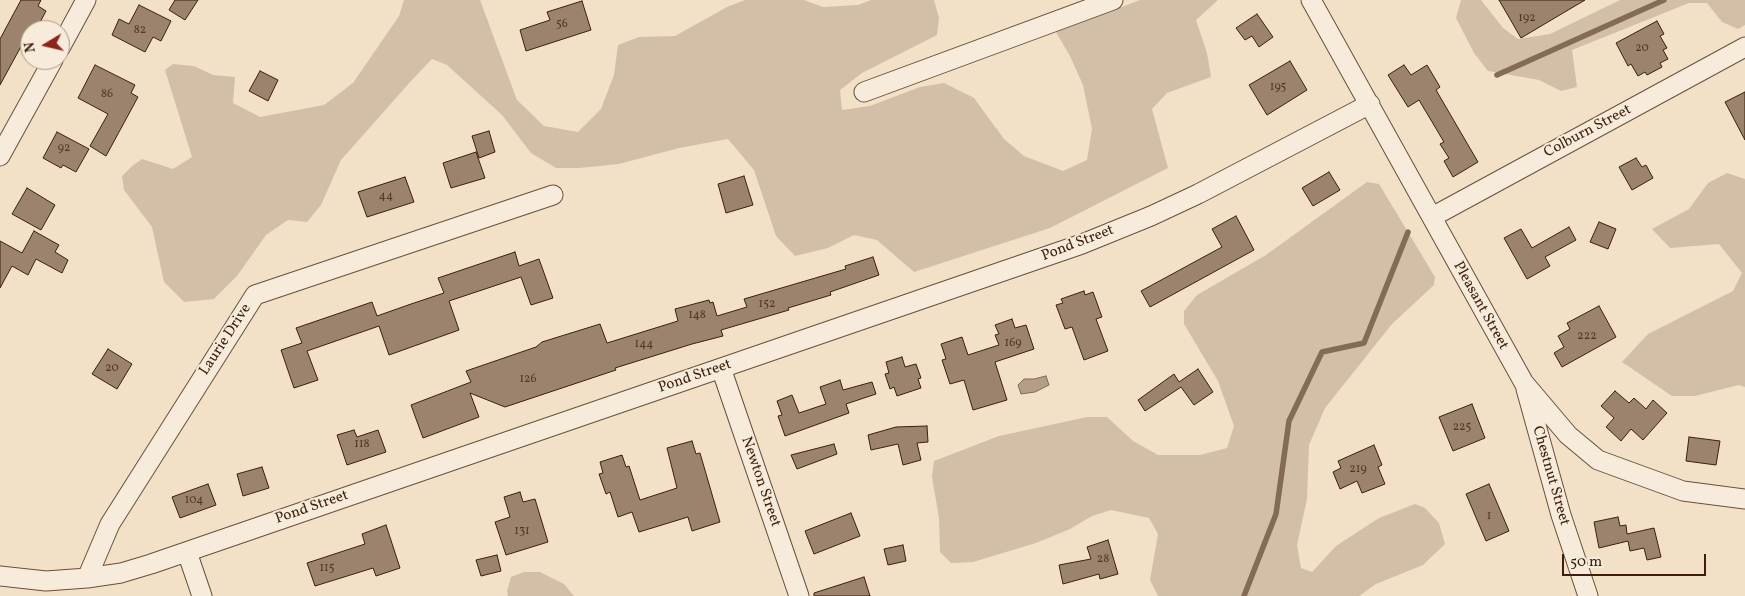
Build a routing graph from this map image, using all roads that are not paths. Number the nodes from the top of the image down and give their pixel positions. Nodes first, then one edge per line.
1 (86, 0) edge
2 (1113, 0) edge
3 (1311, 0) edge
4 (70, 30) edge
5 (1745, 47) edge
6 (48, 70) edge
7 (864, 92) dead end
8 (1370, 104) junction
9 (0, 156) edge
10 (553, 195) dead end
11 (1432, 217) junction
12 (721, 368) junction
13 (1524, 383) junction
14 (1745, 499) edge
15 (187, 552) junction
16 (0, 576) edge
17 (87, 578) junction
18 (202, 596) edge
19 (799, 596) edge
20 (1588, 596) edge

1 - 4 street
2 - 7 street
3 - 8 street, Pleasant Street
5 - 11 street, Colburn Street
6 - 9 street
8 - 11 street, Pleasant Street
8 - 12 street, Pond Street
10 - 17 street, Laurie Drive
11 - 13 street, Pleasant Street
12 - 15 street, Pond Street
12 - 19 street, Newton Street
13 - 14 street, Pleasant Street
13 - 20 street, Chestnut Street
15 - 17 street, Pond Street
15 - 18 street
16 - 17 street, Pond Street

